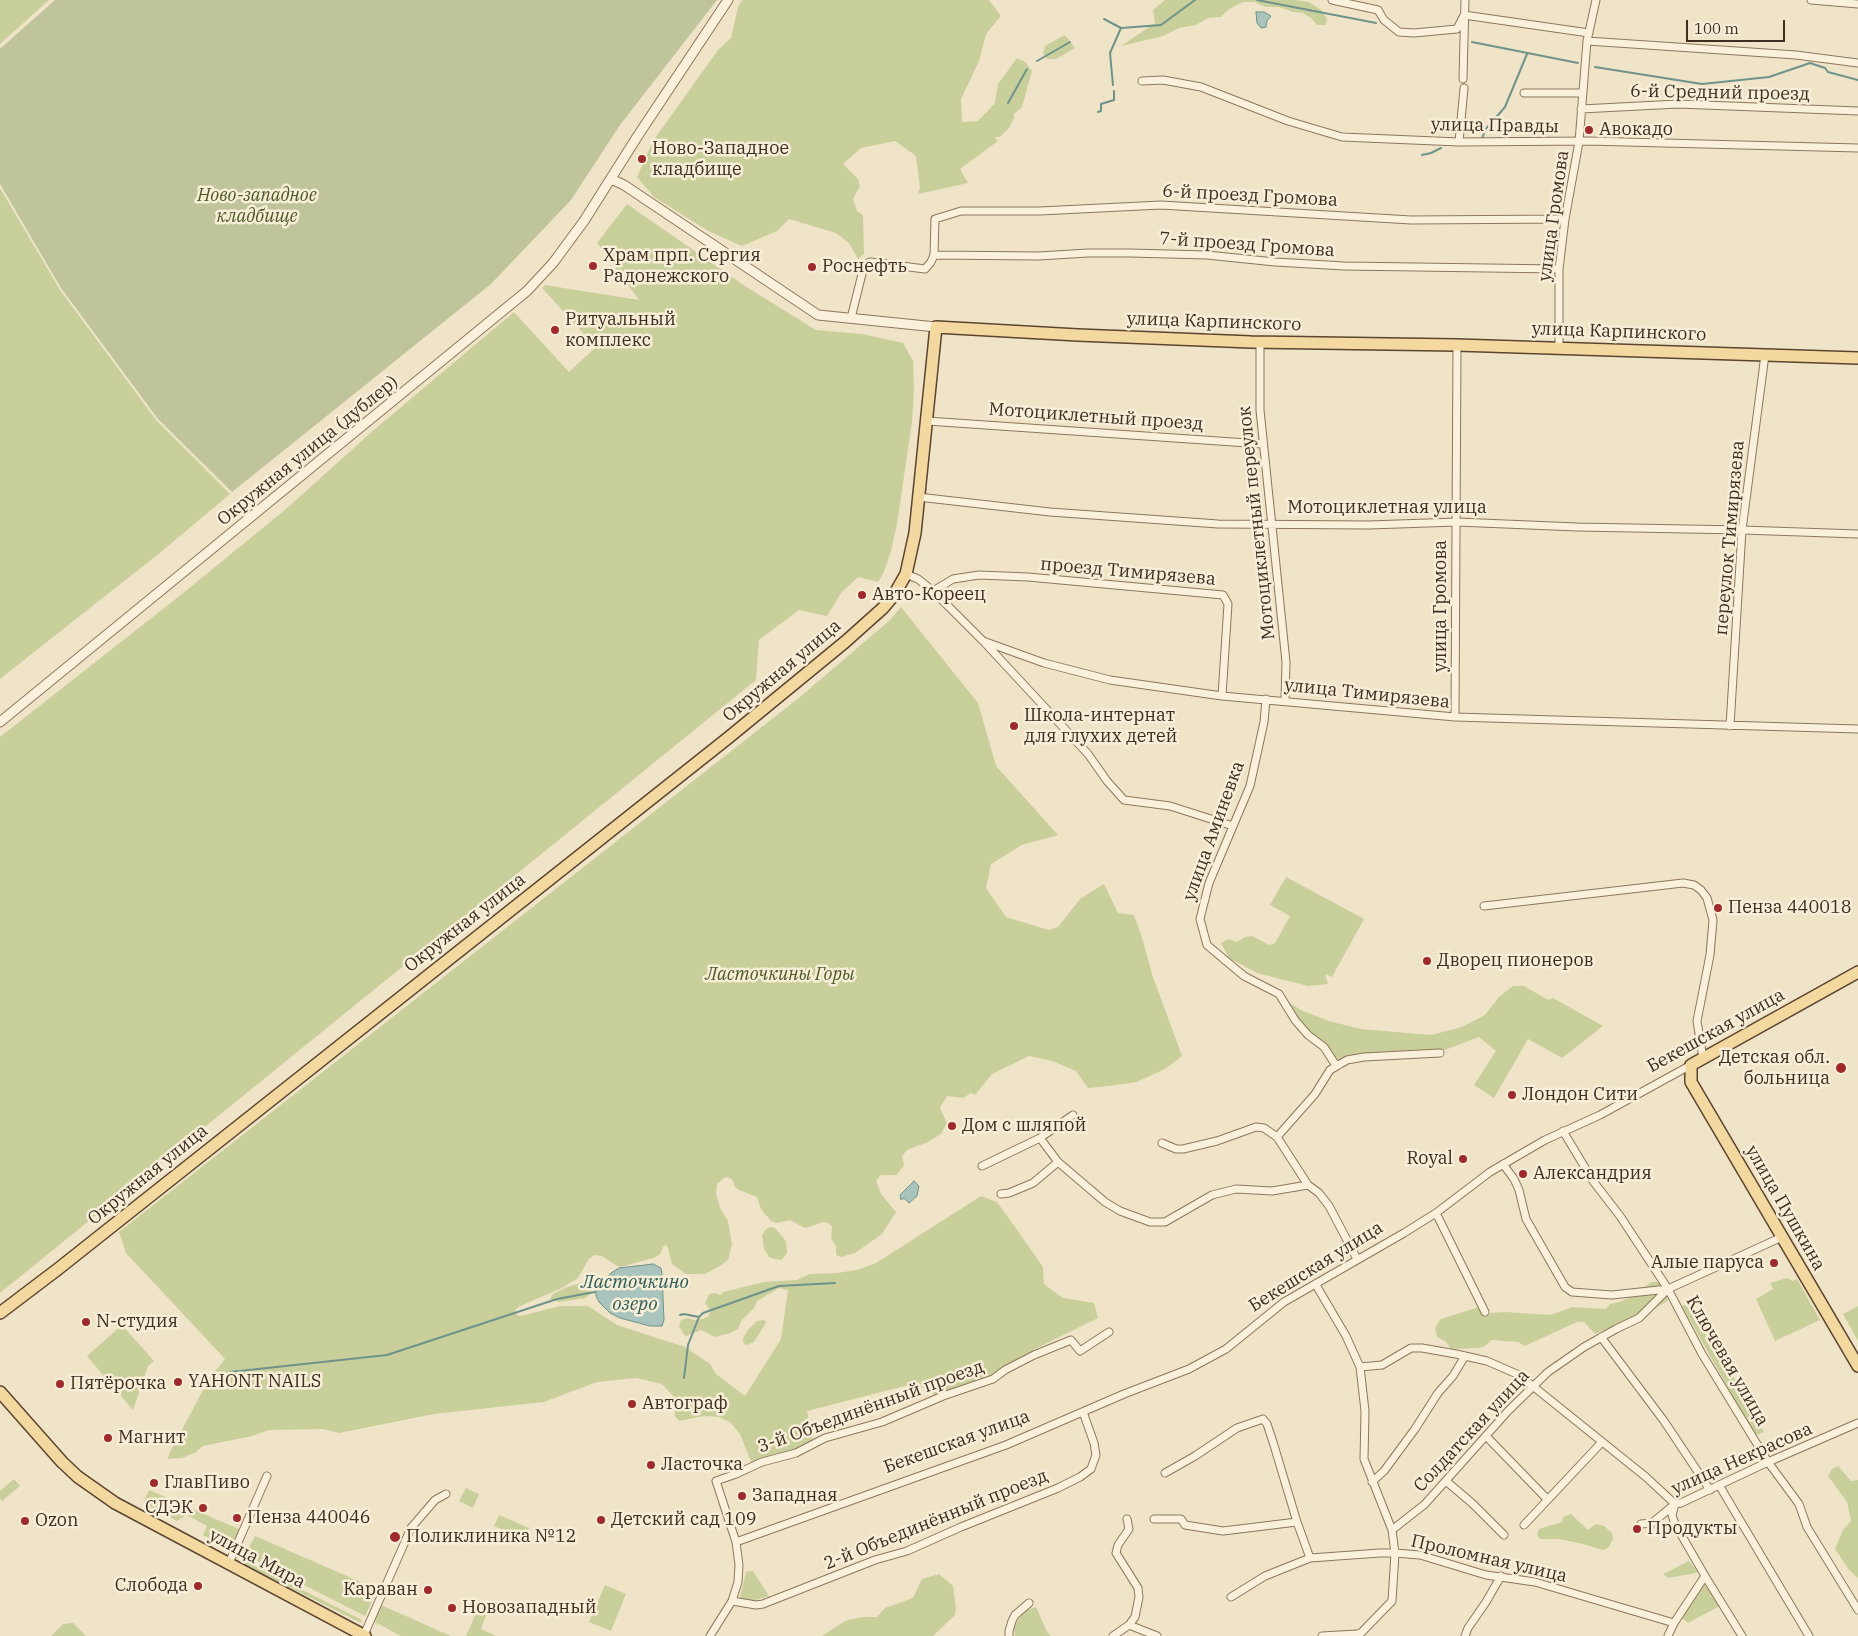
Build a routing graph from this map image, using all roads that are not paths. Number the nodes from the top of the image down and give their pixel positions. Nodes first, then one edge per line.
1 (728, 0) edge
2 (1332, 0) edge
3 (1465, 0) edge
4 (1596, 0) edge
5 (1810, 0) edge
6 (1858, 4) edge
7 (1464, 15) junction
8 (1590, 33) junction
9 (1587, 41) junction
10 (1858, 63) edge
11 (1463, 79) dead end
12 (1142, 81) dead end
13 (1464, 88) dead end
14 (1524, 93) dead end
15 (1582, 93) junction
16 (1581, 109) junction
17 (1858, 111) edge
18 (1459, 142) junction
19 (1579, 142) junction
20 (1858, 148) edge
21 (611, 179) junction
22 (1565, 219) junction
23 (934, 255) junction
24 (1559, 269) junction
25 (851, 318) junction
26 (936, 327) junction
27 (1260, 342) junction
28 (1457, 344) junction
29 (1559, 348) junction
30 (1765, 355) junction
31 (1858, 358) edge
32 (927, 421) junction
33 (1262, 444) junction
34 (918, 497) junction
35 (1457, 522) junction
36 (1270, 524) junction
37 (1742, 530) junction
38 (1858, 534) edge
39 (906, 574) junction
40 (933, 591) junction
41 (983, 641) junction
42 (1222, 696) junction
43 (1266, 699) junction
44 (1286, 700) junction
45 (1455, 717) junction
46 (0, 722) edge
47 (1730, 726) junction
48 (1858, 729) edge
49 (1233, 826) junction
50 (1484, 906) dead end
51 (1858, 972) edge
52 (1440, 1054) dead end
53 (1703, 1058) junction
54 (1339, 1065) junction
55 (1691, 1065) junction
56 (1073, 1115) dead end
57 (1563, 1132) junction
58 (1277, 1137) junction
59 (1040, 1138) junction
60 (1162, 1143) dead end
61 (1058, 1162) junction
62 (1503, 1164) junction
63 (982, 1166) dead end
64 (1308, 1185) junction
65 (1001, 1194) dead end
66 (1436, 1212) junction
67 (1782, 1237) junction
68 (1357, 1259) junction
69 (1316, 1285) junction
70 (1668, 1288) junction
71 (1485, 1312) dead end
72 (0, 1313) edge
73 (1110, 1332) dead end
74 (1601, 1338) junction
75 (1465, 1356) junction
76 (1858, 1366) edge
77 (1360, 1368) junction
78 (1533, 1387) junction
79 (0, 1392) edge
80 (1084, 1412) junction
81 (1858, 1423) edge
82 (1486, 1436) junction
83 (1602, 1442) junction
84 (1768, 1462) junction
85 (1165, 1473) dead end
86 (267, 1476) dead end
87 (1446, 1481) junction
88 (1372, 1482) junction
89 (1719, 1485) junction
90 (1710, 1490) junction
91 (446, 1494) dead end
92 (1547, 1499) junction
93 (1675, 1504) junction
94 (1154, 1518) dead end
95 (1127, 1519) dead end
96 (1297, 1522) junction
97 (1641, 1524) dead end
98 (1524, 1525) dead end
99 (1392, 1530) junction
100 (1504, 1534) dead end
101 (736, 1542) junction
102 (1396, 1553) junction
103 (1310, 1558) junction
104 (229, 1564) junction
105 (1501, 1576) junction
106 (1705, 1576) junction
107 (1231, 1597) dead end
108 (732, 1601) junction
109 (1030, 1603) dead end
110 (1858, 1610) edge
111 (1674, 1623) junction
112 (1129, 1625) junction
113 (365, 1636) edge
114 (710, 1636) edge
115 (1010, 1636) edge
116 (1113, 1636) edge
117 (1157, 1636) edge
118 (1322, 1636) edge
119 (1465, 1636) edge
120 (1668, 1636) edge
121 (1742, 1636) edge
122 (1809, 1636) edge

1 - 21 street, Окружная улица (дублер)
2 - 7 street
3 - 7 street
4 - 8 street, улица Громова
5 - 6 street
7 - 8 street
7 - 11 street
8 - 9 street, улица Громова
9 - 10 street
9 - 15 street, улица Громова
12 - 18 street, улица Правды
13 - 18 street
14 - 15 street
15 - 16 street, улица Громова
16 - 17 street, 6-й Средний проезд
16 - 19 street, улица Громова
18 - 19 street, улица Правды
19 - 20 street, улица Правды
19 - 22 street, улица Громова
21 - 25 street, улица Карпинского
21 - 46 street, Окружная улица (дублер)
22 - 23 street, 6-й проезд Громова
22 - 24 street, улица Громова
23 - 24 street, 7-й проезд Громова
23 - 25 street
24 - 29 street, улица Громова
25 - 26 street, улица Карпинского
26 - 27 main road, улица Карпинского
26 - 32 main road, Окружная улица
27 - 28 main road, улица Карпинского
27 - 33 street, Мотоциклетный переулок
28 - 29 main road, улица Карпинского
28 - 35 street, улица Громова
29 - 30 main road, улица Карпинского
30 - 31 main road, улица Карпинского
30 - 37 street, переулок Тимирязева
32 - 33 street, Мотоциклетный проезд
32 - 34 main road, Окружная улица
33 - 36 street, Мотоциклетный переулок
34 - 36 street, Мотоциклетная улица
34 - 39 main road, Окружная улица
35 - 36 street, Мотоциклетная улица
35 - 37 street, Мотоциклетная улица
35 - 45 street, улица Громова
36 - 44 street, Мотоциклетный переулок
37 - 38 street, Мотоциклетная улица
37 - 47 street, переулок Тимирязева
39 - 40 street, улица Тимирязева
39 - 72 main road, Окружная улица
40 - 41 street, улица Тимирязева
40 - 42 street, проезд Тимирязева
41 - 42 street, улица Тимирязева
41 - 49 street
42 - 43 street, улица Тимирязева
43 - 44 street, улица Тимирязева
43 - 49 street, улица Аминевка
44 - 45 street, улица Тимирязева
45 - 47 street, улица Тимирязева
47 - 48 street, улица Тимирязева
49 - 54 street, улица Аминевка
50 - 53 street
51 - 53 main road, Бекешская улица
52 - 54 street
53 - 55 main road, Бекешская улица
54 - 58 street
55 - 57 street, Бекешская улица
55 - 67 main road, улица Пушкина
56 - 59 street
57 - 62 street, Бекешская улица
57 - 70 street, Ключевая улица
58 - 60 street
58 - 64 street
59 - 61 street
59 - 63 street
61 - 64 street
61 - 65 street
62 - 66 street, Бекешская улица
62 - 70 street
64 - 68 street
66 - 68 street, Бекешская улица
66 - 71 street
67 - 70 street, Солдатская улица
67 - 76 main road, улица Пушкина
68 - 69 street, Бекешская улица
69 - 77 street
69 - 80 street, Бекешская улица
70 - 74 street, Солдатская улица
70 - 84 street, Ключевая улица
73 - 101 street, 3-й Объединённый проезд
74 - 78 street, Солдатская улица
74 - 90 street
75 - 77 street
75 - 78 street
75 - 88 street
77 - 88 street
78 - 82 street, Солдатская улица
78 - 83 street
79 - 104 main road, улица Мира
80 - 101 street, Бекешская улица
80 - 108 street, 2-й Объединённый проезд
81 - 84 street, улица Некрасова
82 - 87 street, Солдатская улица
82 - 92 street
83 - 92 street
83 - 93 street
84 - 89 street, улица Некрасова
84 - 110 street, Ключевая улица
85 - 96 street
86 - 104 street
87 - 99 street, Солдатская улица
87 - 100 street
88 - 99 street
89 - 90 street, улица Некрасова
89 - 122 street
90 - 93 street, улица Некрасова
91 - 113 street
92 - 98 street
93 - 97 street, улица Некрасова
93 - 106 street
94 - 96 street
95 - 112 street
96 - 103 street
99 - 102 street
101 - 108 street
102 - 103 street
102 - 105 street, Проломная улица
102 - 118 street, Проломная улица
103 - 107 street
104 - 113 main road, улица Мира
105 - 111 street, Проломная улица
105 - 119 street
106 - 111 street
106 - 121 street
108 - 114 street
109 - 115 street
111 - 120 street
112 - 116 street
112 - 117 street

